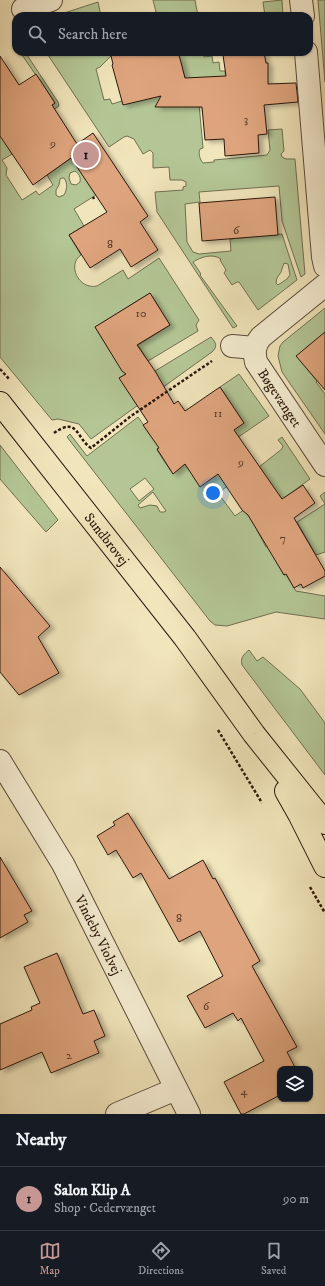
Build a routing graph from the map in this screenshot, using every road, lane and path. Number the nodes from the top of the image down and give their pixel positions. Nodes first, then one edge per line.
1 (51, 0) edge
2 (301, 0) edge
3 (23, 9) dead end
4 (302, 12) edge
5 (306, 56) edge
6 (325, 266) edge
7 (325, 285) edge
8 (232, 346) joint
9 (255, 348) junction
10 (0, 403) edge
11 (54, 433) dead end
12 (325, 465) edge
13 (214, 724) dead end
14 (254, 734) junction
15 (0, 761) edge
16 (266, 809) dead end
17 (299, 814) junction
18 (325, 823) edge
19 (325, 854) edge
20 (325, 866) edge
21 (307, 881) dead end
22 (325, 913) edge
23 (176, 1089) junction
24 (117, 1114) edge
25 (189, 1114) edge

1 - 3 street
2 - 4 street
5 - 6 street
7 - 9 street
8 - 9 street
8 - 11 path
9 - 12 street, Bøgevænget
10 - 14 main road, Sundbrovej
13 - 16 path
14 - 17 main road, Sundbrovej
14 - 18 main road, Sundbrovej
15 - 23 street, Vindeby Violvej
17 - 19 main road
17 - 20 main road, Sundbrovej
21 - 22 path
23 - 24 street
23 - 25 street, Vindeby Violvej

